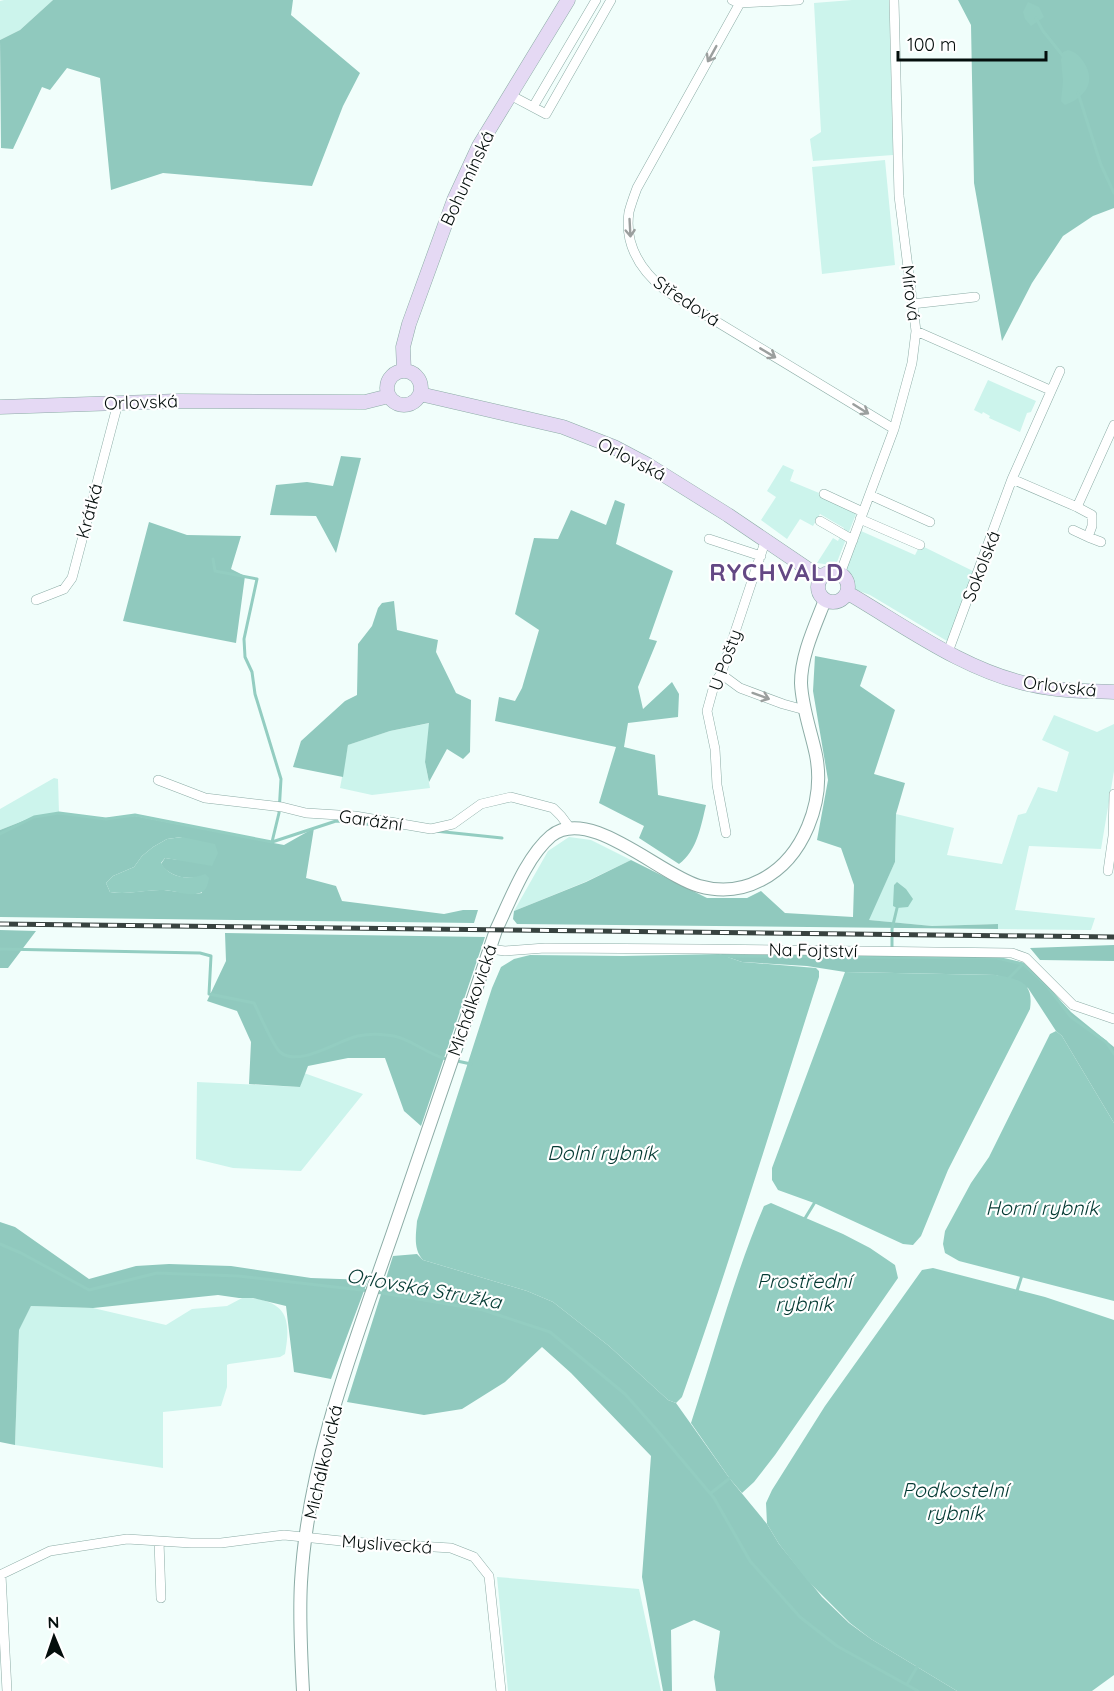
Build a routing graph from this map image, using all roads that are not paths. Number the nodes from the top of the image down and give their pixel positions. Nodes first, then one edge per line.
1 (568, 0) edge
2 (596, 0) edge
3 (611, 0) edge
4 (799, 0) edge
5 (894, 0) edge
6 (736, 2) edge
7 (510, 95) junction
8 (533, 107) junction
9 (975, 297) dead end
10 (912, 304) junction
11 (916, 331) junction
12 (404, 371) junction
13 (1060, 371) dead end
14 (1050, 390) junction
15 (420, 394) junction
16 (389, 396) junction
17 (118, 403) junction
18 (0, 407) edge
19 (1114, 425) edge
20 (894, 429) junction
21 (1012, 479) junction
22 (824, 494) dead end
23 (870, 495) junction
24 (1077, 507) junction
25 (862, 516) junction
26 (820, 521) dead end
27 (930, 522) dead end
28 (1073, 530) dead end
29 (1088, 537) junction
30 (709, 539) dead end
31 (766, 539) junction
32 (853, 540) junction
33 (1101, 542) dead end
34 (920, 545) dead end
35 (761, 556) junction
36 (840, 574) junction
37 (821, 578) junction
38 (848, 593) junction
39 (36, 600) dead end
40 (825, 600) junction
41 (948, 652) junction
42 (721, 674) junction
43 (1114, 692) edge
44 (805, 710) junction
45 (158, 780) dead end
46 (1114, 794) edge
47 (570, 828) junction
48 (726, 833) dead end
49 (1108, 871) dead end
50 (490, 949) junction
51 (1114, 1019) edge
52 (306, 1537) junction
53 (159, 1541) junction
54 (1, 1575) edge
55 (161, 1598) dead end
56 (7, 1691) edge
57 (303, 1691) edge
58 (501, 1691) edge

1 - 7 main road, Bohumínská
2 - 8 street
3 - 8 street
4 - 6 street
5 - 10 street, Mírová
6 -> 20 street, Středová
7 - 8 street
7 - 12 main road, Bohumínská
9 - 10 street
10 - 11 street, Mírová
11 - 14 street
11 - 20 street, Mírová
12 - 15 main road
12 - 16 main road
13 - 14 street, Sokolská
14 - 21 street, Sokolská
15 - 16 main road
15 - 31 main road, Orlovská
16 - 17 main road, Orlovská
17 - 18 main road, Orlovská
17 - 39 street, Krátká
19 - 24 street
20 - 23 street, Mírová
21 - 24 street
21 - 41 street, Sokolská
22 - 25 street
23 - 25 street, Mírová
23 - 27 street
24 - 29 street
25 - 32 street, Mírová
25 - 34 street
26 - 32 street
28 - 29 street
29 - 33 street
30 - 35 street
31 - 35 street, U Pošty
31 - 37 main road, Orlovská
32 - 36 street, Mírová
35 - 42 street, U Pošty
36 - 37 main road
36 - 38 main road
37 - 40 main road
38 - 40 main road
38 - 41 main road, Orlovská
40 - 44 street
41 - 43 main road, Orlovská
42 -> 44 street
42 - 48 street, U Pošty
44 - 47 street
45 - 47 street, Garážní
46 - 49 street
47 - 50 street, Michálkovická
50 - 51 street, Na Fojtství
50 - 52 street, Michálkovická
52 - 53 street, Myslivecká
52 - 57 street, Michálkovická
52 - 58 street, Myslivecká
53 - 54 street, Myslivecká
53 - 55 street
54 - 56 street

